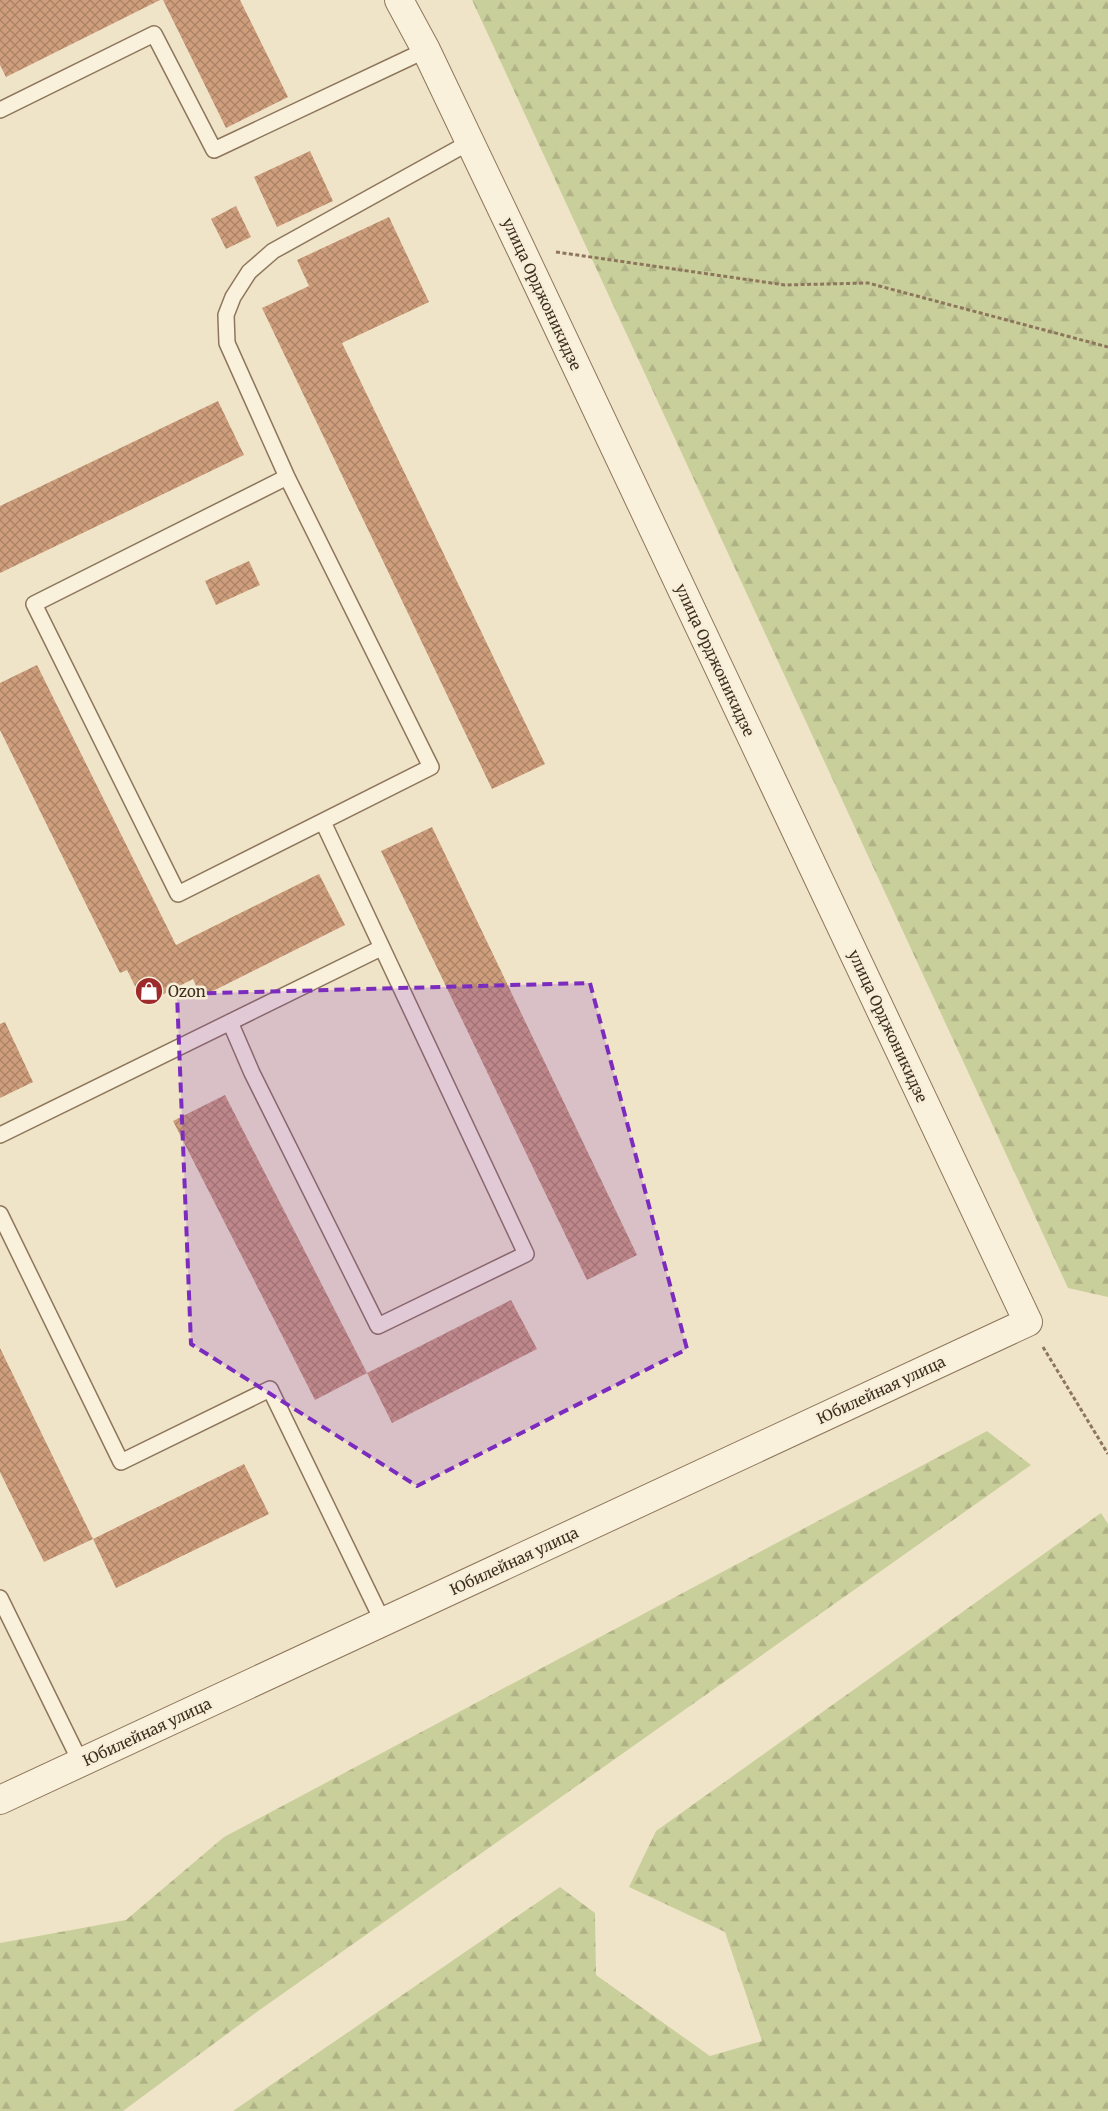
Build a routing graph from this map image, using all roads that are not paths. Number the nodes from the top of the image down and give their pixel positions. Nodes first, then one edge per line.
1 (399, 0) edge
2 (426, 50) junction
3 (0, 110) edge
4 (470, 142) junction
5 (287, 477) junction
6 (323, 822) junction
7 (381, 948) junction
8 (230, 1022) junction
9 (0, 1135) edge
10 (0, 1214) edge
11 (1028, 1322) joint
12 (0, 1598) edge
13 (383, 1622) junction
14 (81, 1763) junction
15 (0, 1800) edge

1 - 2 street, улица Орджоникидзе
2 - 3 lane
2 - 4 street, улица Орджоникидзе
4 - 5 lane
4 - 11 street, улица Орджоникидзе
5 - 6 lane
5 - 6 lane
6 - 7 lane
7 - 8 lane
7 - 8 lane
8 - 9 lane
10 - 13 lane
11 - 13 street, Юбилейная улица
12 - 14 lane
13 - 14 street, Юбилейная улица
14 - 15 street, Юбилейная улица

